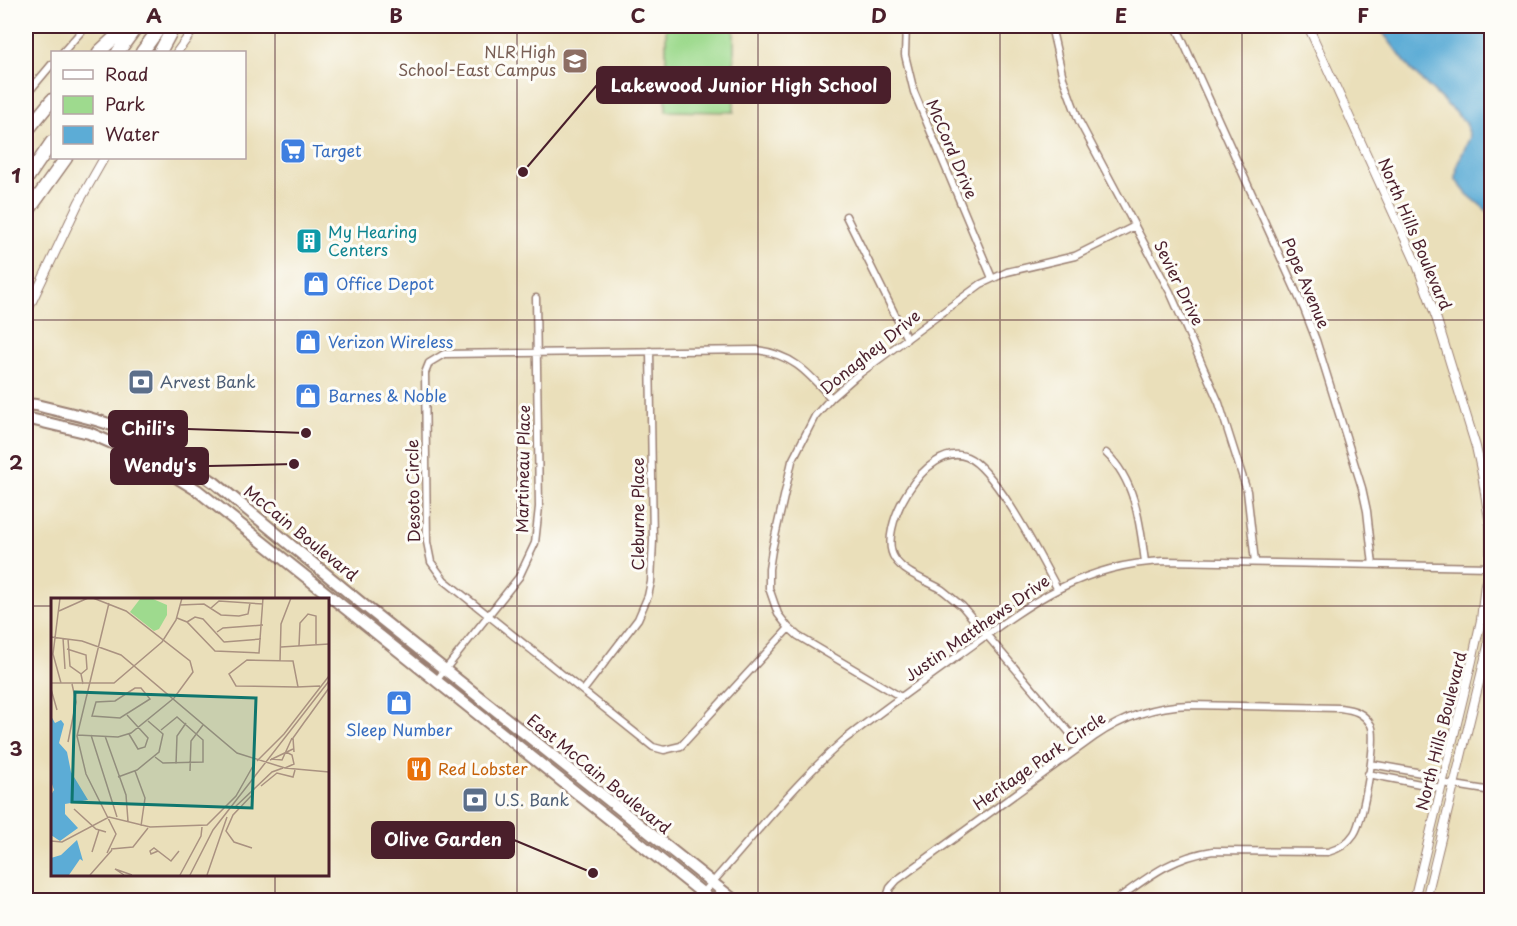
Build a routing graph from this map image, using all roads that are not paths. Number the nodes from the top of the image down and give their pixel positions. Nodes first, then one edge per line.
1 (86, 26) edge
2 (127, 26) edge
3 (137, 26) edge
4 (161, 26) edge
5 (174, 26) edge
6 (196, 26) edge
7 (906, 26) edge
8 (1051, 26) edge
9 (1176, 26) edge
10 (1308, 26) edge
11 (64, 51) edge
12 (100, 51) edge
13 (119, 51) edge
14 (143, 51) edge
15 (161, 51) edge
16 (178, 51) edge
17 (51, 65) edge
18 (26, 95) edge
19 (51, 101) edge
20 (26, 132) edge
21 (51, 143) edge
22 (65, 159) edge
23 (103, 159) edge
24 (26, 180) edge
25 (26, 214) edge
26 (846, 216) dead end
27 (1135, 226) junction
28 (992, 278) junction
29 (536, 298) dead end
30 (26, 314) edge
31 (907, 339) junction
32 (650, 351) junction
33 (537, 353) junction
34 (26, 395) edge
35 (831, 398) junction
36 (31, 404) edge
37 (26, 418) edge
38 (1106, 453) dead end
39 (1145, 562) junction
40 (1255, 562) junction
41 (1373, 565) junction
42 (1491, 567) edge
43 (1057, 588) junction
44 (489, 616) junction
45 (789, 628) junction
46 (988, 634) junction
47 (445, 670) junction
48 (436, 681) junction
49 (583, 691) junction
50 (901, 697) junction
51 (1081, 746) junction
52 (1371, 764) junction
53 (1368, 774) junction
54 (1446, 783) junction
55 (1491, 791) edge
56 (712, 883) junction
57 (705, 898) edge
58 (688, 900) edge
59 (734, 900) edge
60 (886, 900) edge
61 (1116, 900) edge
62 (1414, 900) edge
63 (1426, 900) edge

1 - 11 street
2 - 12 highway
3 - 13 highway
4 - 14 highway
5 - 15 highway
6 - 16 street
7 - 28 street, McCord Drive
8 - 27 street, Sevier Drive
9 - 41 street, Pope Avenue
10 - 42 street, North Hills Boulevard
17 - 18 street
19 - 20 highway
21 - 24 highway
22 - 25 highway
23 - 30 street
26 - 31 street
27 - 28 street, Donaghey Drive
27 - 40 street, Sevier Drive
28 - 31 street, Donaghey Drive
29 - 33 street, Martineau Place
31 - 35 street, Donaghey Drive
32 - 33 street, Desoto Circle
32 - 35 street, Desoto Circle
32 - 49 street, Cleburne Place
33 - 44 street, Martineau Place
33 - 44 street, Desoto Circle
34 - 36 main road
35 - 45 street, Donaghey Drive
36 - 47 main road, McCain Boulevard
37 - 48 main road, McCain Boulevard
38 - 39 street
39 - 40 street, Justin Matthews Drive
39 - 43 street, Justin Matthews Drive
40 - 41 street, Justin Matthews Drive
41 - 42 street, Justin Matthews Drive
42 - 54 street, North Hills Boulevard
42 - 54 street, North Hills Boulevard
43 - 46 street, Justin Matthews Drive
43 - 46 street
44 - 47 street, Martineau Place
44 - 49 street, Desoto Circle
45 - 49 street, Desoto Circle
45 - 50 street, Donaghey Drive
46 - 50 street, Justin Matthews Drive
46 - 51 street
47 - 48 street, Martineau Place
47 - 56 main road, East McCain Boulevard
48 - 57 main road, East McCain Boulevard
50 - 56 street, Justin Matthews Drive
51 - 52 street, Heritage Park Circle
51 - 60 street, Heritage Park Circle
52 - 53 street, Heritage Park Circle
52 - 54 street
53 - 54 street
53 - 61 street, Heritage Park Circle
54 - 55 street
54 - 62 street, North Hills Boulevard
54 - 63 street, North Hills Boulevard
56 - 57 street, Justin Matthews Drive
56 - 59 main road, East McCain Boulevard
57 - 58 street, Justin Matthews Drive

